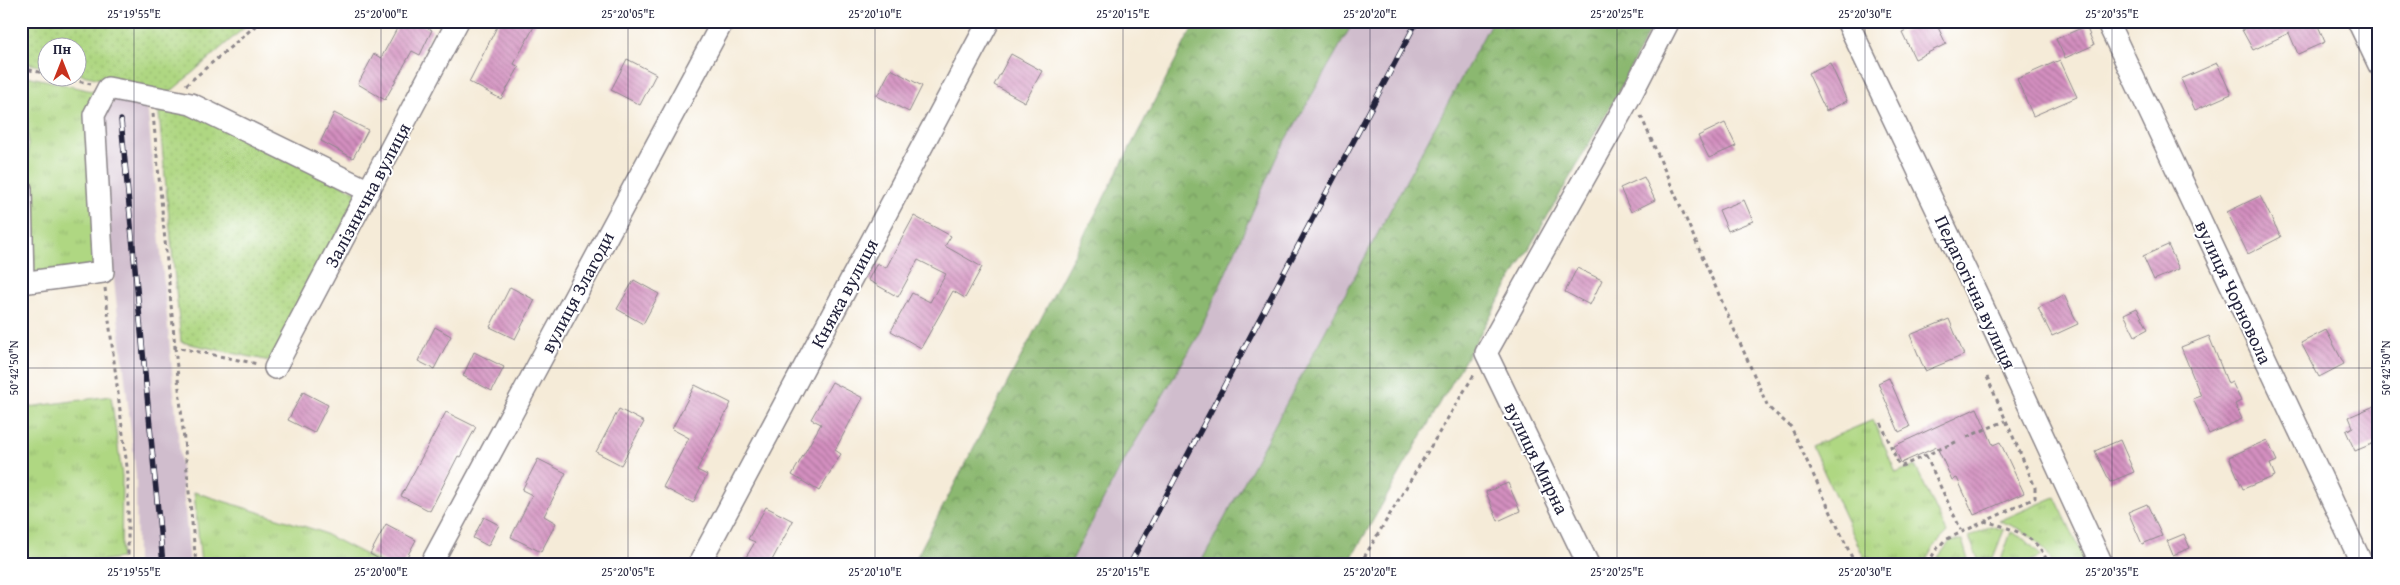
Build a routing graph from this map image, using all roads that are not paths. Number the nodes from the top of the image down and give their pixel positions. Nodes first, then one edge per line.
1 (458, 21) edge
2 (723, 21) edge
3 (989, 21) edge
4 (1669, 21) edge
5 (1847, 21) edge
6 (2107, 21) edge
7 (2358, 21) edge
8 (2379, 65) edge
9 (21, 189) edge
10 (369, 190) junction
11 (22, 283) edge
12 (275, 368) road end
13 (2379, 561) edge
14 (431, 564) edge
15 (699, 564) edge
16 (1588, 564) edge
17 (2102, 564) edge
18 (2362, 564) edge
19 (2374, 564) edge

1 - 10 street, Залізнична вулиця
2 - 14 street, вулиця Злагоди
3 - 15 street, Княжа вулиця
4 - 16 street, вулиця Мирна
5 - 17 street, Педагогічна вулиця
6 - 18 street, вулиця Чорновола
7 - 8 street
9 - 11 street
10 - 11 street
10 - 12 street, Залізнична вулиця
13 - 19 street

